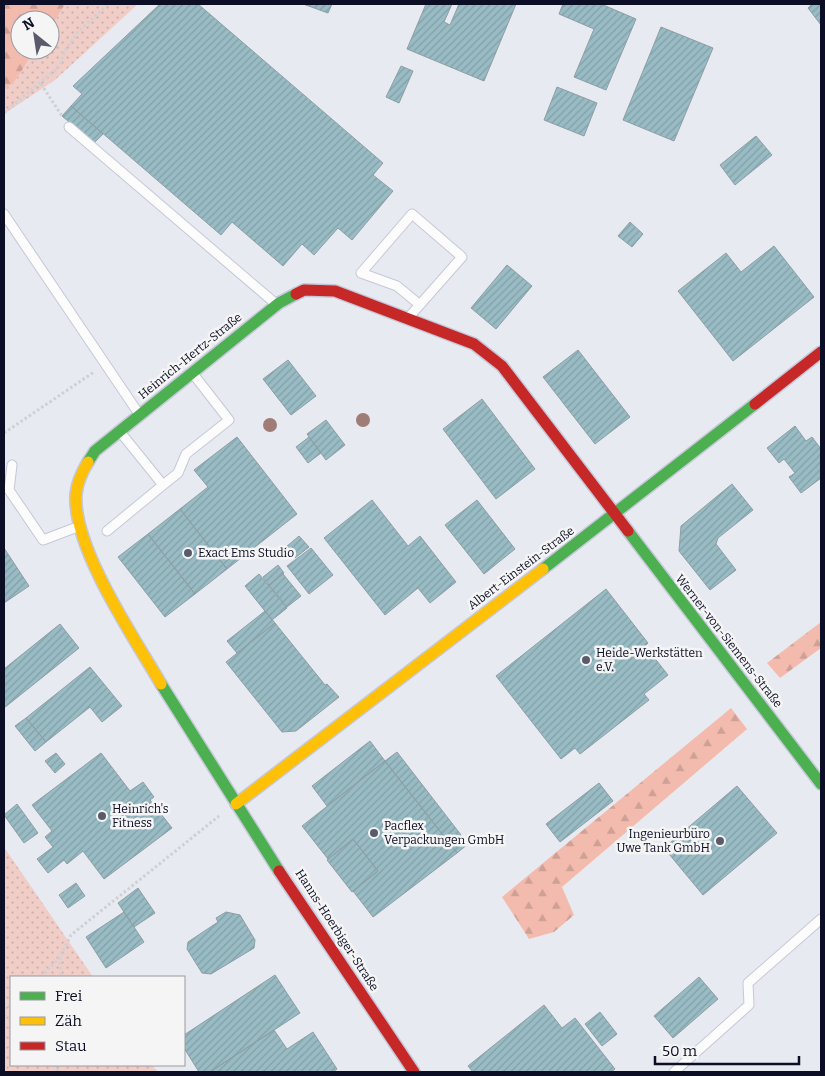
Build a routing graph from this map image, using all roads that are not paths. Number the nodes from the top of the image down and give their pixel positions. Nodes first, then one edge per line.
1 (69, 127) road end
2 (4, 214) edge
3 (276, 304) junction
4 (420, 305) junction
5 (409, 317) junction
6 (821, 352) edge
7 (191, 372) junction
8 (139, 414) junction
9 (119, 431) junction
10 (12, 465) dead end
11 (163, 485) junction
12 (614, 515) junction
13 (81, 526) junction
14 (107, 531) dead end
15 (821, 784) edge
16 (236, 804) junction
17 (821, 919) edge
18 (414, 1072) edge
19 (674, 1072) edge

1 - 3 lane
2 - 8 lane
3 - 5 street, Heinrich-Hertz-Straße
3 - 7 street, Heinrich-Hertz-Straße
4 - 4 lane
4 - 5 lane
5 - 12 street, Heinrich-Hertz-Straße
6 - 12 street, Albert-Einstein-Straße
7 - 8 street, Heinrich-Hertz-Straße
7 - 11 lane
8 - 9 street, Heinrich-Hertz-Straße
9 - 11 lane
9 - 13 street, Heinrich-Hertz-Straße
10 - 13 lane
11 - 14 lane
12 - 15 street, Werner-von-Siemens-Straße
12 - 16 street, Albert-Einstein-Straße
13 - 16 street, Heinrich-Hertz-Straße
16 - 18 street, Hanns-Hoerbiger-Straße
17 - 19 lane

